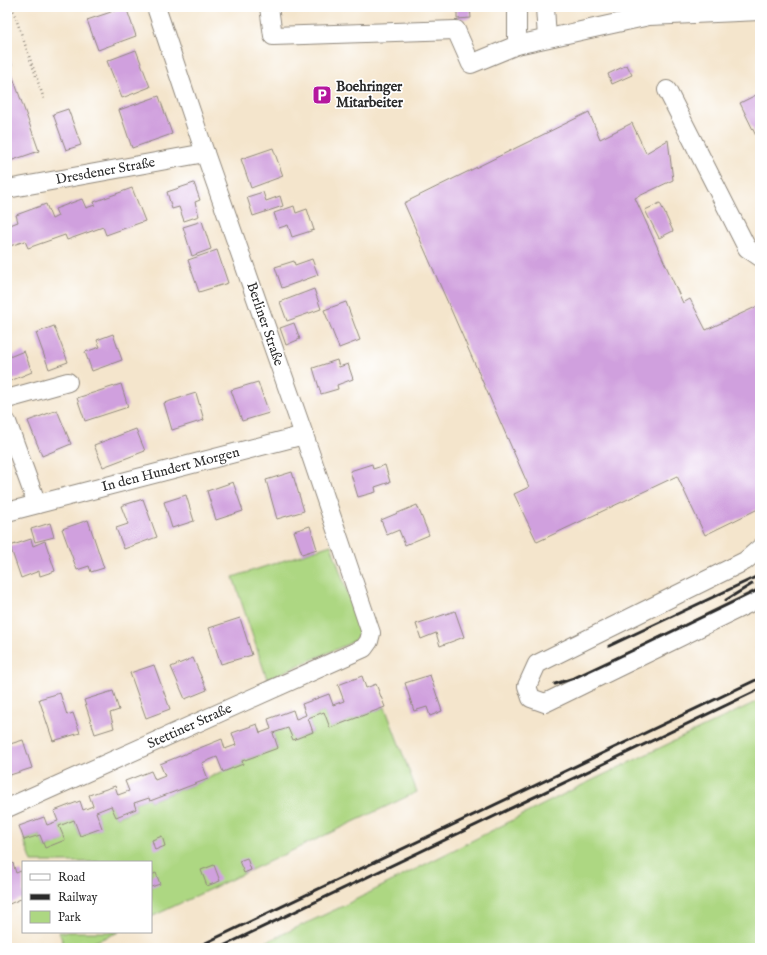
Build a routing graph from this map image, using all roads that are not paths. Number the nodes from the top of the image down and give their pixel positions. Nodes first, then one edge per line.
1 (156, 7) edge
2 (269, 7) edge
3 (517, 7) edge
4 (545, 7) edge
5 (760, 11) edge
6 (546, 38) junction
7 (517, 45) junction
8 (667, 90) dead end
9 (205, 153) junction
10 (7, 189) edge
11 (760, 257) edge
12 (68, 382) dead end
13 (7, 399) edge
14 (7, 422) edge
15 (304, 435) junction
16 (37, 504) junction
17 (7, 512) edge
18 (760, 548) edge
19 (760, 598) edge
20 (369, 641) joint
21 (7, 808) edge

1 - 9 street, Berliner Straße
2 - 7 street
3 - 7 street
4 - 6 street
5 - 6 street
6 - 7 street
8 - 11 street
9 - 10 street, Dresdener Straße
9 - 15 street, Berliner Straße
12 - 13 street
14 - 16 street
15 - 16 street, In den Hundert Morgen
15 - 20 street, Berliner Straße
16 - 17 street, In den Hundert Morgen
18 - 19 street
20 - 21 street, Stettiner Straße

